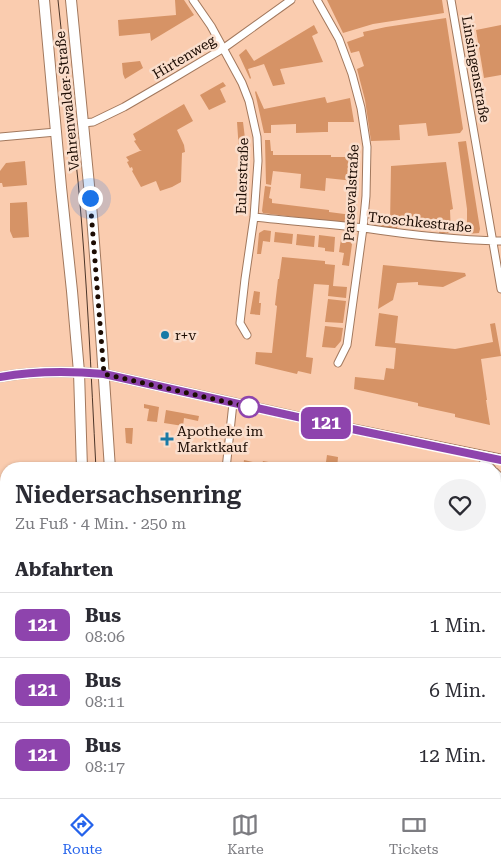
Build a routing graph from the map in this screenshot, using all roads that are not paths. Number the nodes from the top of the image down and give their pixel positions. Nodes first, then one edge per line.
1 (44, 0) edge
2 (70, 0) edge
3 (193, 0) edge
4 (291, 0) edge
5 (317, 0) edge
6 (451, 0) edge
7 (224, 48) junction
8 (83, 123) junction
9 (50, 133) junction
10 (0, 137) edge
11 (254, 217) junction
12 (363, 228) junction
13 (497, 241) edge
14 (501, 289) edge
15 (247, 335) dead end
16 (338, 363) dead end
17 (79, 372) junction
18 (104, 374) junction
19 (0, 377) edge
20 (233, 403) junction
21 (480, 456) junction
22 (501, 460) edge
23 (82, 462) edge
24 (110, 462) edge
25 (227, 462) edge
26 (486, 462) edge

1 - 9 main road, Vahrenwalder Straße
2 - 8 main road, Vahrenwalder Straße
3 - 7 street, Eulerstraße
4 - 7 street, Hirtenweg
5 - 12 street, Parsevalstraße
6 - 13 street, Linsingenstraße
7 - 8 street, Hirtenweg
7 - 11 street, Eulerstraße
8 - 18 main road, Vahrenwalder Straße
9 - 10 street
9 - 17 main road, Vahrenwalder Straße
11 - 12 street, Troschkestraße
11 - 15 street, Eulerstraße
12 - 13 street, Troschkestraße
12 - 16 street, Parsevalstraße
13 - 14 street, Linsingenstraße
17 - 18 street
17 - 19 street
17 - 23 main road, Vahrenwalder Straße
18 - 20 street
18 - 24 main road, Vahrenwalder Straße
20 - 21 street
20 - 25 street
21 - 22 street
21 - 26 street

